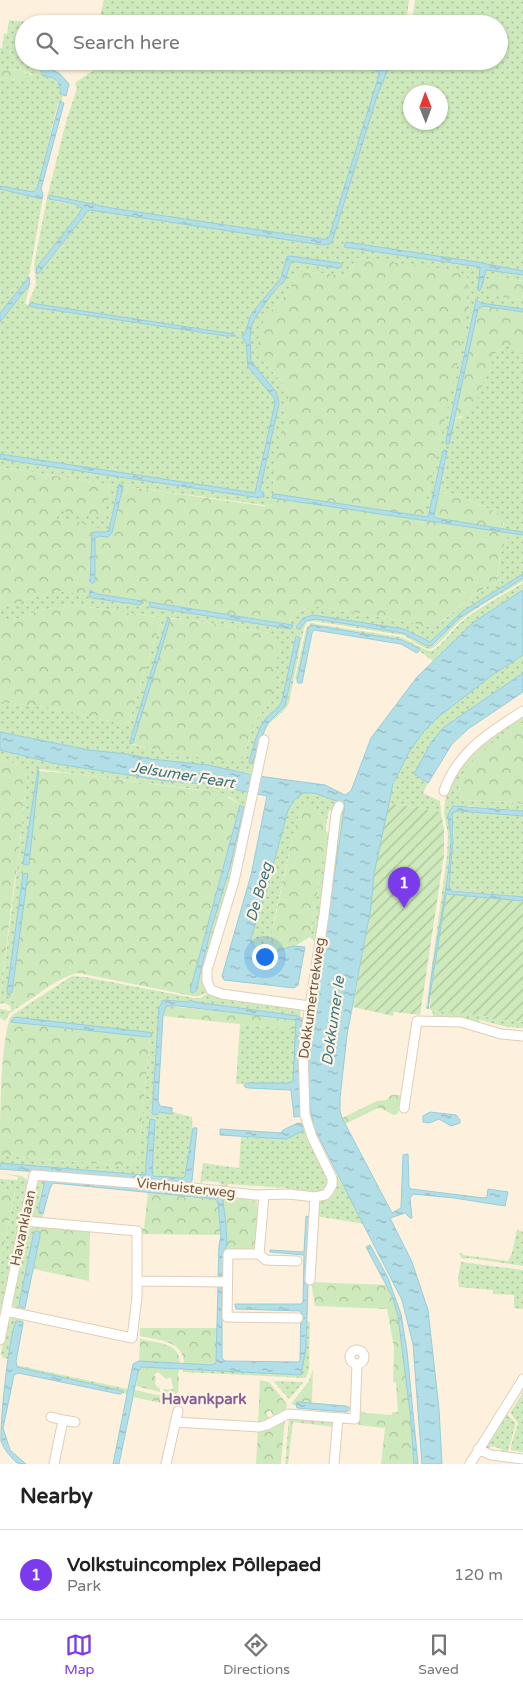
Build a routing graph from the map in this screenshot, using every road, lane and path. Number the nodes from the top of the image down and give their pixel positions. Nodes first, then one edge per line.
1 (523, 711) edge
2 (264, 740) dead end
3 (444, 791) dead end
4 (339, 806) dead end
5 (309, 1006) junction
6 (523, 1036) edge
7 (404, 1108) dead end
8 (34, 1174) joint
9 (264, 1195) junction
10 (315, 1197) junction
11 (24, 1221) junction
12 (259, 1254) junction
13 (297, 1261) dead end
14 (310, 1280) dead end
15 (137, 1281) junction
16 (227, 1282) junction
17 (6, 1311) junction
18 (298, 1318) dead end
19 (0, 1340) edge
20 (356, 1364) dead end
21 (523, 1379) edge
22 (178, 1411) dead end
23 (51, 1417) dead end
24 (338, 1418) junction
25 (63, 1420) junction
26 (75, 1422) dead end
27 (175, 1422) junction
28 (478, 1449) junction
29 (523, 1459) edge
30 (54, 1464) edge
31 (166, 1464) edge
32 (334, 1464) edge
33 (470, 1464) edge

1 - 3 street
2 - 5 street
4 - 5 street, Dokkumertrekweg
5 - 10 street, Dokkumertrekweg
6 - 7 street
8 - 9 street, Vierhuisterweg
8 - 11 street, Havanklaan
9 - 10 street, Vierhuisterweg
9 - 12 street
10 - 14 street
11 - 15 street
11 - 17 street, Havanklaan
12 - 13 street
12 - 16 street
15 - 16 street
15 - 17 street
16 - 18 street
17 - 19 street, Havanklaan
20 - 24 street
21 - 28 street
22 - 27 street
23 - 25 street
24 - 27 street
24 - 32 street
25 - 26 street
25 - 30 street
27 - 31 street
28 - 29 street
28 - 33 street

